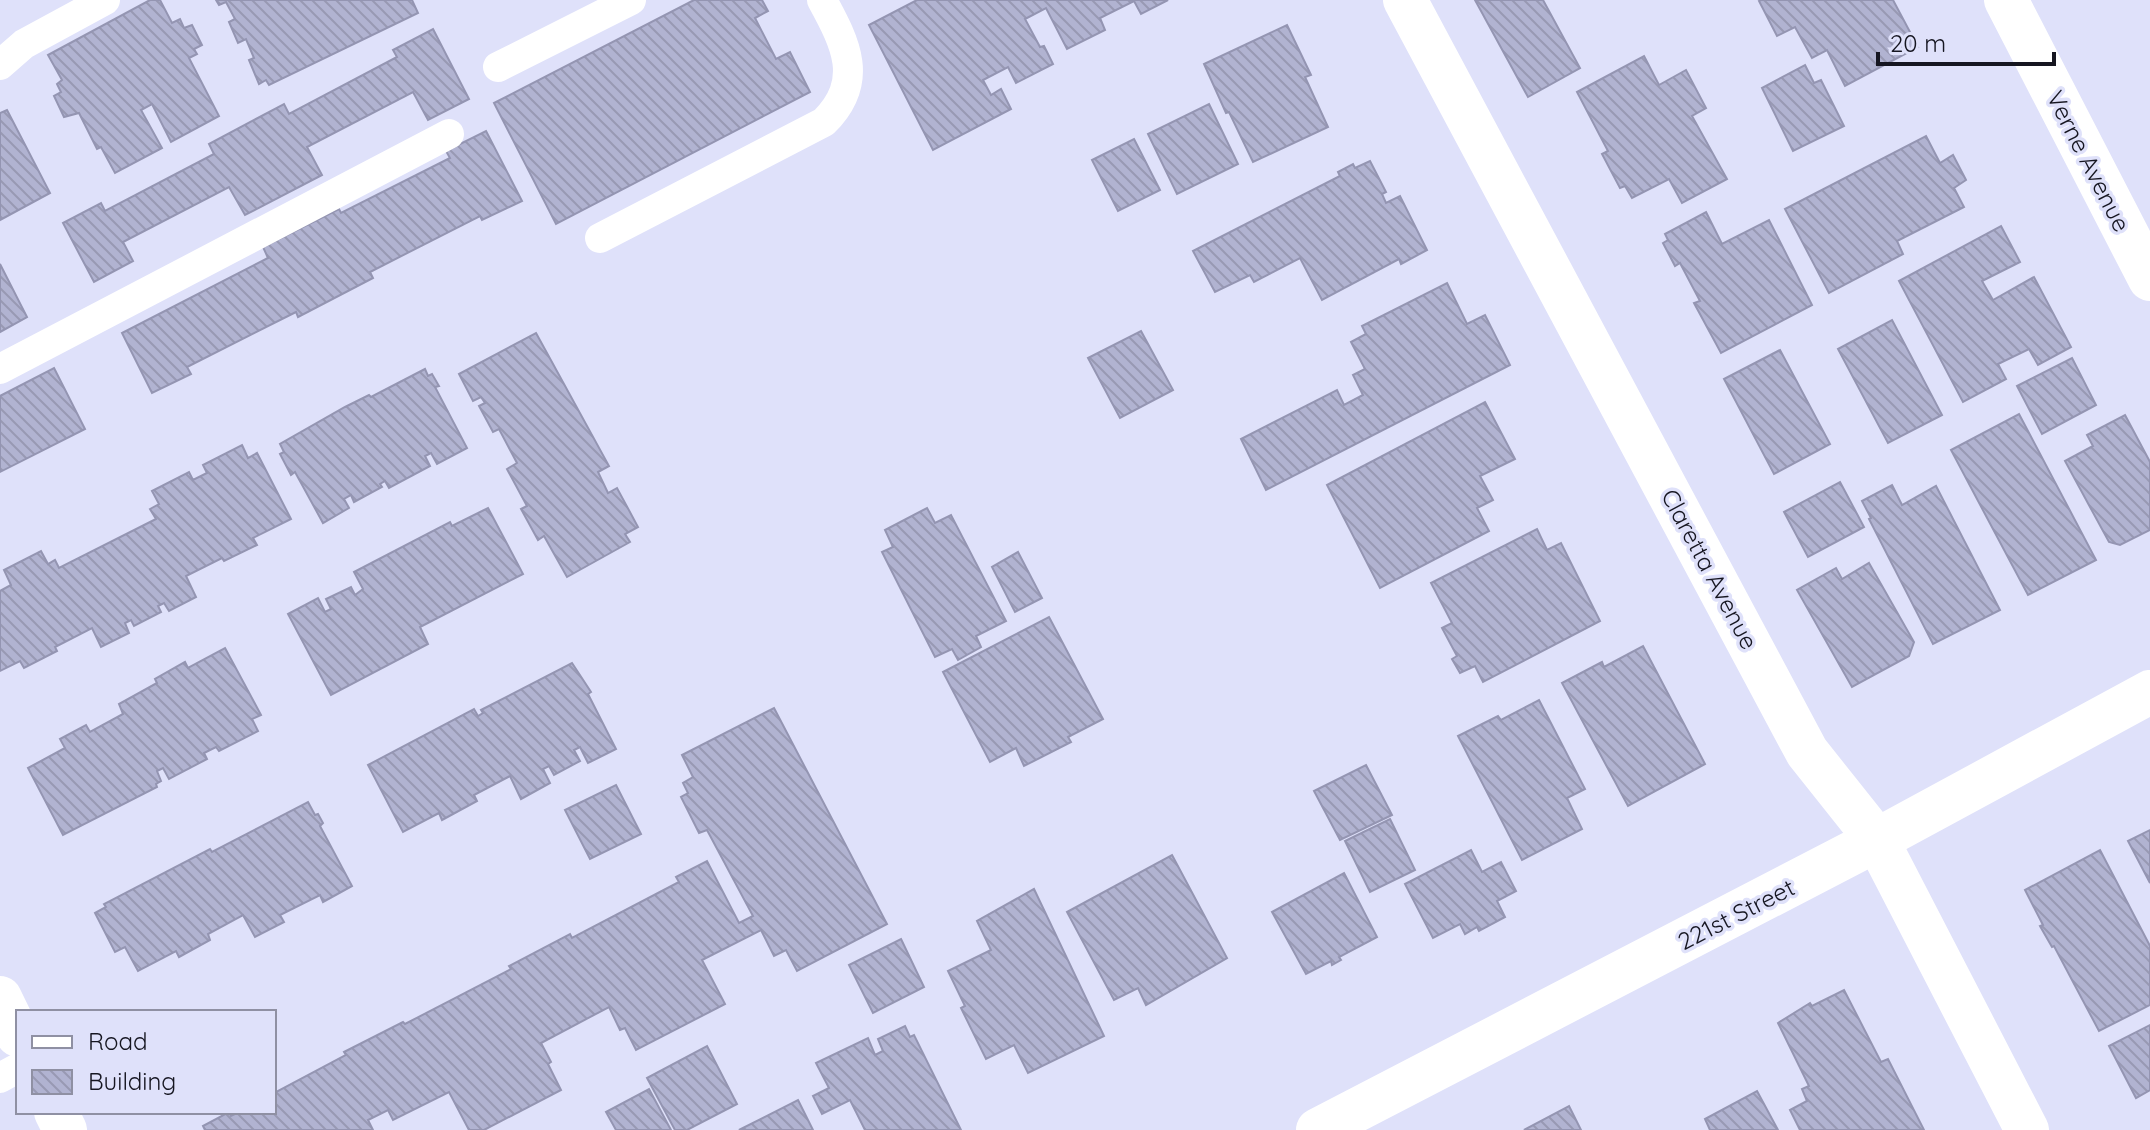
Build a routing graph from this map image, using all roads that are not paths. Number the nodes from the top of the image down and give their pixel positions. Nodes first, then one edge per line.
1 (105, 0) edge
2 (631, 0) edge
3 (1405, 0) edge
4 (2006, 0) edge
5 (833, 4) edge
6 (0, 65) edge
7 (498, 67) dead end
8 (449, 134) dead end
9 (600, 238) dead end
10 (2150, 279) edge
11 (0, 369) edge
12 (2150, 692) edge
13 (1877, 840) junction
14 (0, 998) edge
15 (16, 1031) edge
16 (1318, 1130) edge
17 (2027, 1130) edge

1 - 6 lane
2 - 7 lane
3 - 13 street, Claretta Avenue
4 - 10 street, Verne Avenue
5 - 9 lane
8 - 11 lane
12 - 13 street, 221st Street
13 - 16 street, 221st Street
13 - 17 street, Claretta Avenue
14 - 15 street

